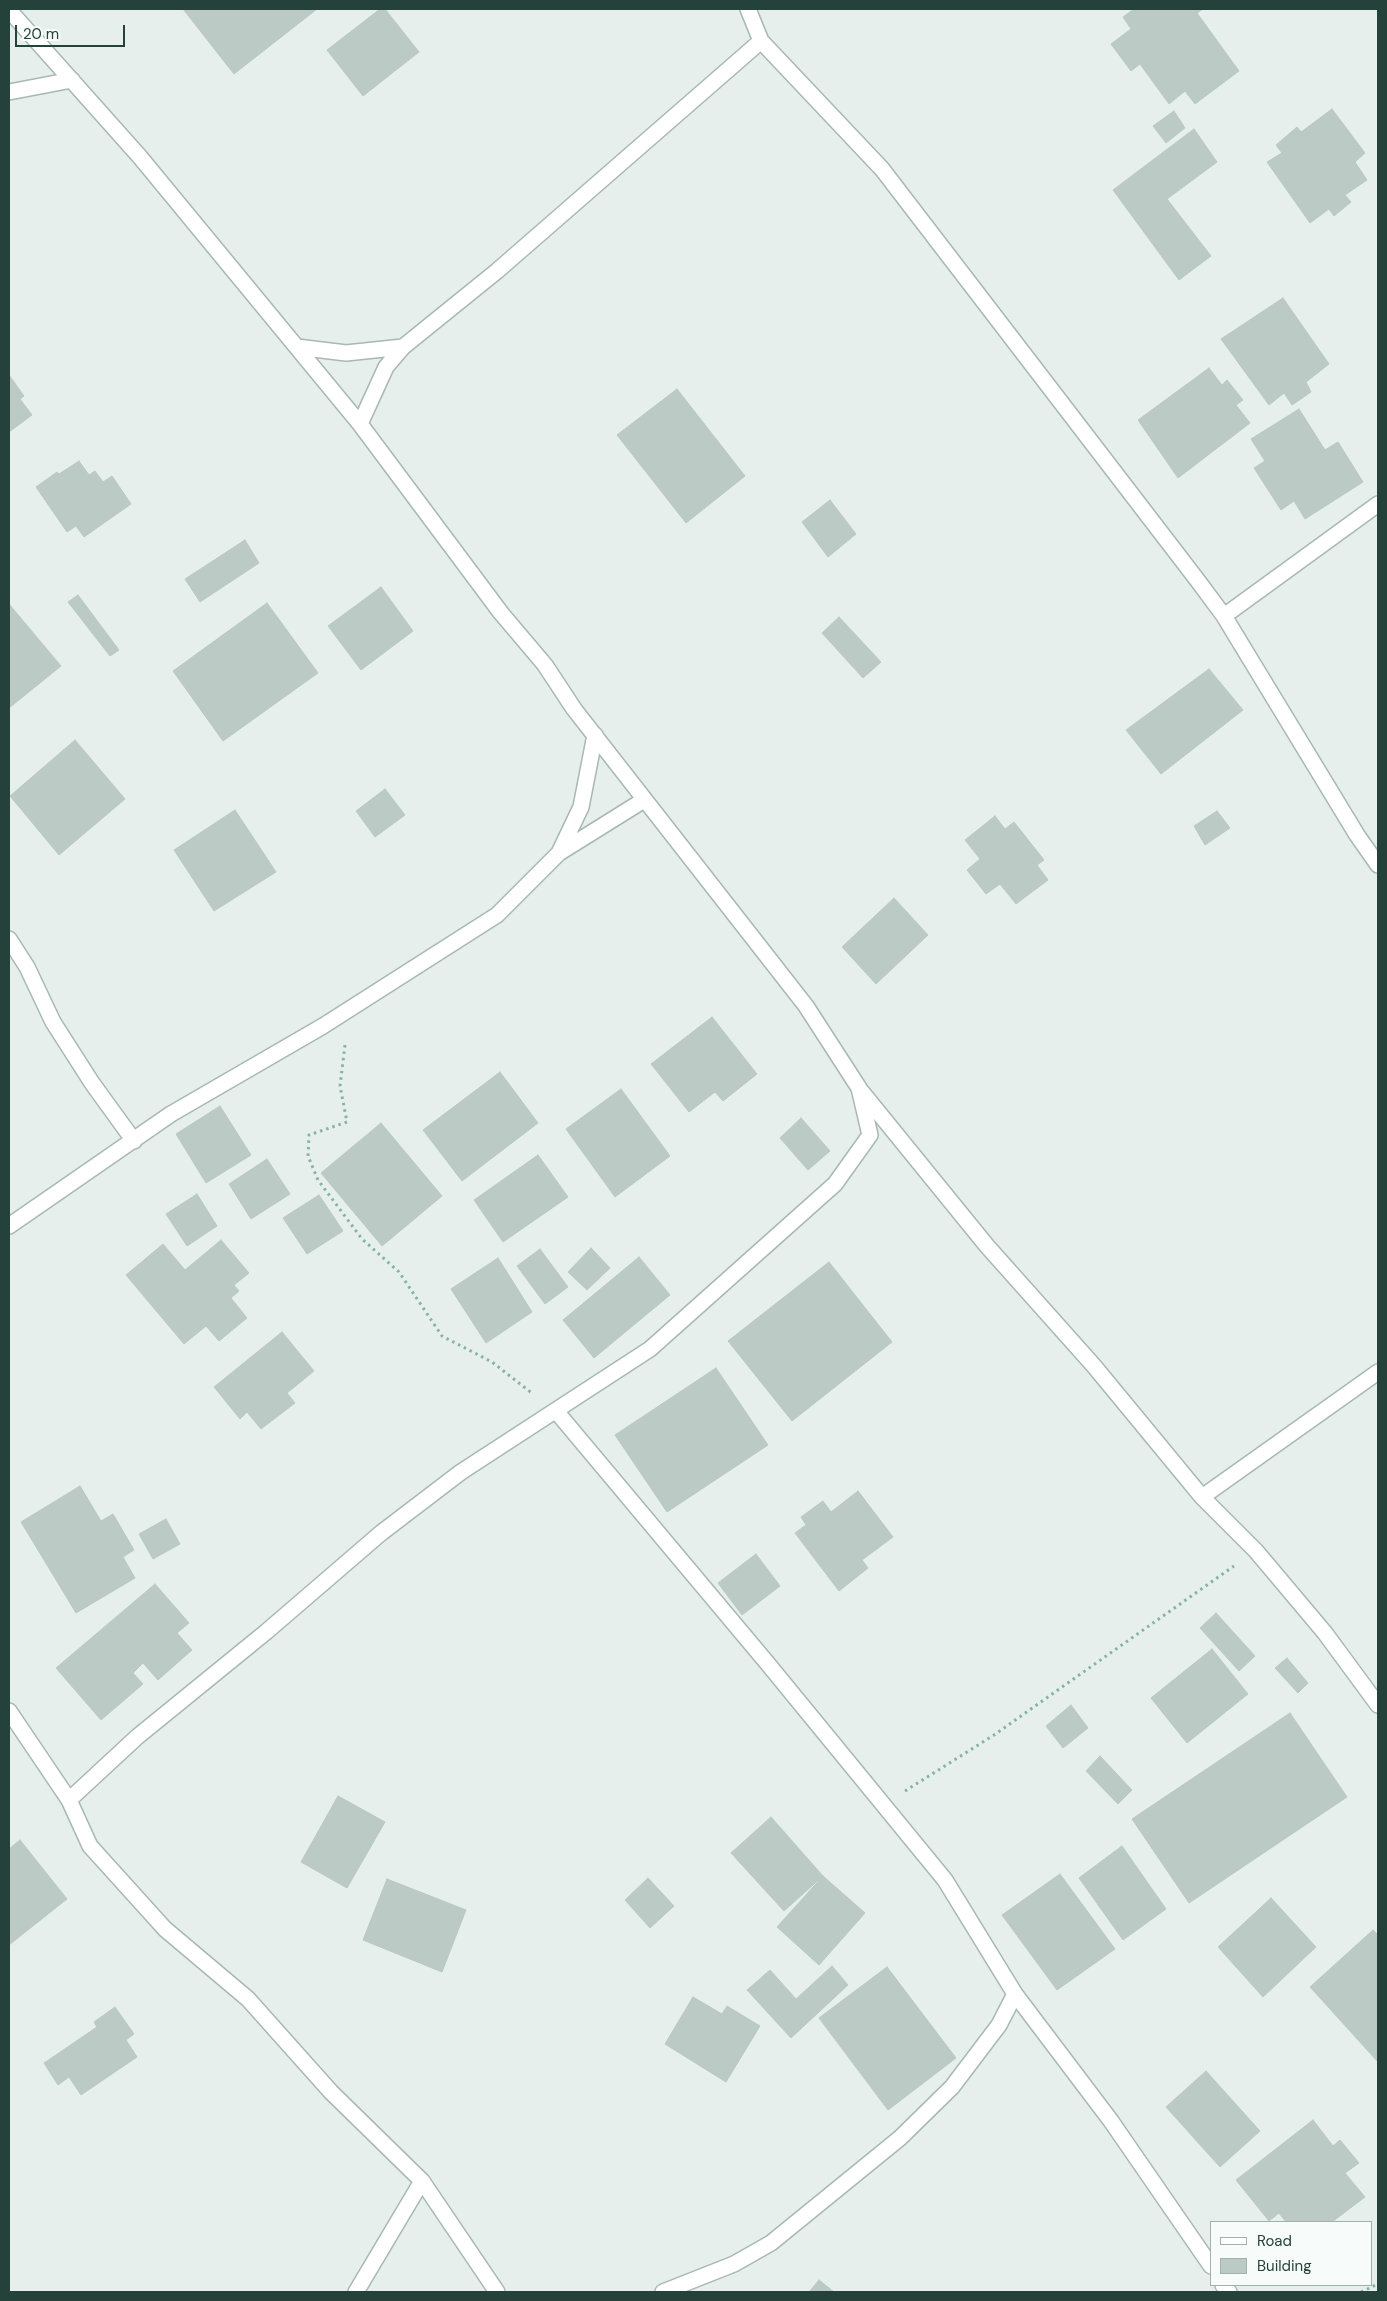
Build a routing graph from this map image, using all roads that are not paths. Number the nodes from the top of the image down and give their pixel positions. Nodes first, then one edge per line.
1 (748, 9) edge
2 (9, 10) edge
3 (761, 41) junction
4 (72, 80) junction
5 (9, 92) edge
6 (297, 347) junction
7 (403, 347) junction
8 (360, 424) junction
9 (1378, 504) edge
10 (1224, 616) junction
11 (595, 735) junction
12 (644, 800) junction
13 (559, 853) junction
14 (1378, 865) edge
15 (9, 939) edge
16 (859, 1088) junction
17 (134, 1141) junction
18 (9, 1226) edge
19 (1378, 1372) edge
20 (556, 1411) junction
21 (1202, 1497) junction
22 (1378, 1705) edge
23 (9, 1711) edge
24 (69, 1800) junction
25 (1015, 1994) junction
26 (422, 2181) junction
27 (1210, 2265) edge
28 (356, 2292) edge
29 (498, 2292) edge
30 (662, 2292) edge

1 - 3 street
2 - 4 street
3 - 7 street
3 - 10 street
4 - 5 street
4 - 6 street
6 - 7 street
6 - 8 street
7 - 8 street
8 - 11 street
9 - 10 street
10 - 14 street
11 - 12 street
11 - 13 street
12 - 13 street
12 - 16 street
13 - 17 street
15 - 17 street
16 - 20 street
16 - 21 street
17 - 18 street
19 - 21 street
20 - 24 street
20 - 25 street
21 - 22 street
23 - 24 street
24 - 26 street
25 - 27 street
25 - 30 street
26 - 28 street
26 - 29 street

